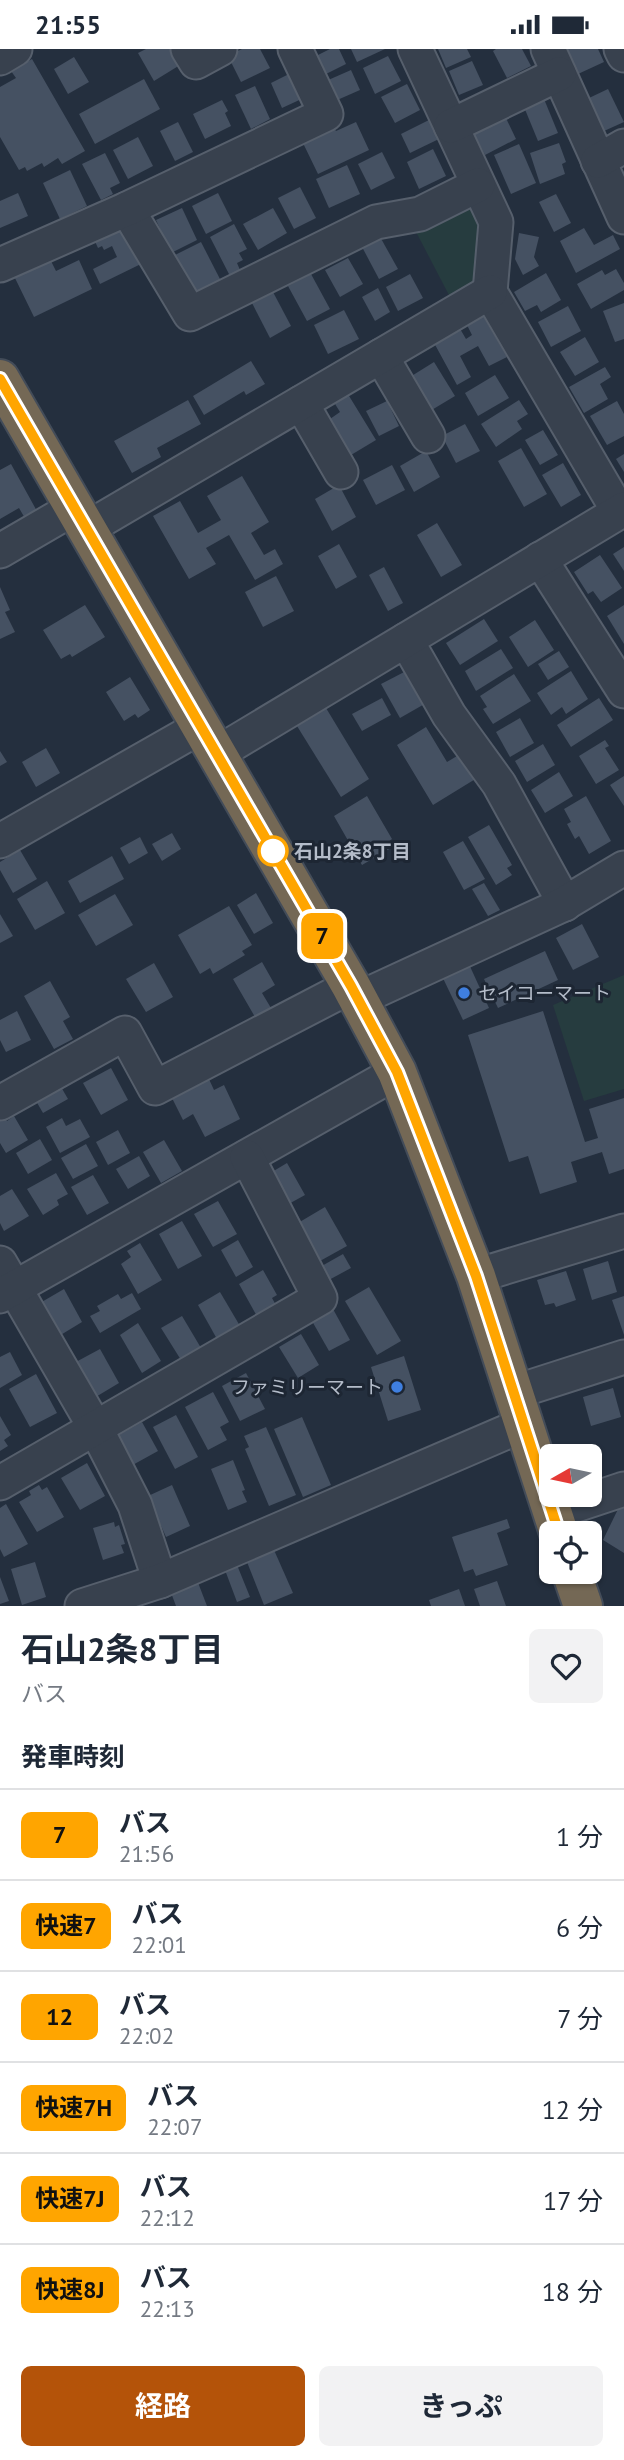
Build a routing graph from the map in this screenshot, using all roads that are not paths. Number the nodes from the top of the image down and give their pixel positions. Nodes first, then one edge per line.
1 (15, 49) edge
2 (188, 49) edge
3 (220, 49) edge
4 (295, 49) edge
5 (415, 49) edge
6 (621, 49) edge
7 (624, 55) edge
8 (0, 58) edge
9 (553, 61) edge
10 (451, 126) junction
11 (611, 153) edge
12 (478, 185) junction
13 (127, 209) junction
14 (624, 217) edge
15 (0, 265) edge
16 (490, 292) junction
17 (381, 356) junction
18 (0, 379) edge
19 (301, 403) junction
20 (428, 436) dead end
21 (341, 473) dead end
22 (621, 510) edge
23 (80, 518) junction
24 (0, 551) edge
25 (540, 559) junction
26 (406, 640) junction
27 (620, 676) edge
28 (208, 740) junction
29 (0, 841) edge
30 (624, 868) edge
31 (565, 904) junction
32 (355, 993) junction
33 (397, 1072) junction
34 (0, 1104) edge
35 (247, 1157) junction
36 (624, 1231) edge
37 (476, 1276) junction
38 (5, 1283) edge
39 (624, 1357) edge
40 (520, 1408) junction
41 (96, 1429) junction
42 (0, 1483) edge
43 (624, 1489) edge
44 (554, 1521) edge
45 (559, 1521) edge
46 (160, 1581) junction
47 (575, 1584) edge
48 (82, 1606) edge
49 (583, 1606) edge

1 - 8 street
2 - 3 street
4 - 13 street
5 - 10 street
6 - 7 street
9 - 10 street
9 - 11 street
10 - 12 street
11 - 14 street
12 - 13 street
12 - 16 street
13 - 15 street
16 - 17 street
16 - 22 street
17 - 19 street
17 - 20 street
18 - 23 highway
19 - 21 street
19 - 23 street
22 - 25 street
23 - 24 street
23 - 28 highway
25 - 26 street
25 - 27 street
26 - 28 street
26 - 31 street
28 - 29 street
28 - 32 highway
30 - 31 street
31 - 32 street
32 - 33 highway
32 - 34 street
33 - 35 street
33 - 37 highway
35 - 38 street
35 - 41 street
36 - 37 street
37 - 40 highway
38 - 41 street
39 - 40 street
40 - 44 highway
40 - 46 street
41 - 42 street
41 - 46 street
43 - 45 street
46 - 48 street
47 - 49 highway

